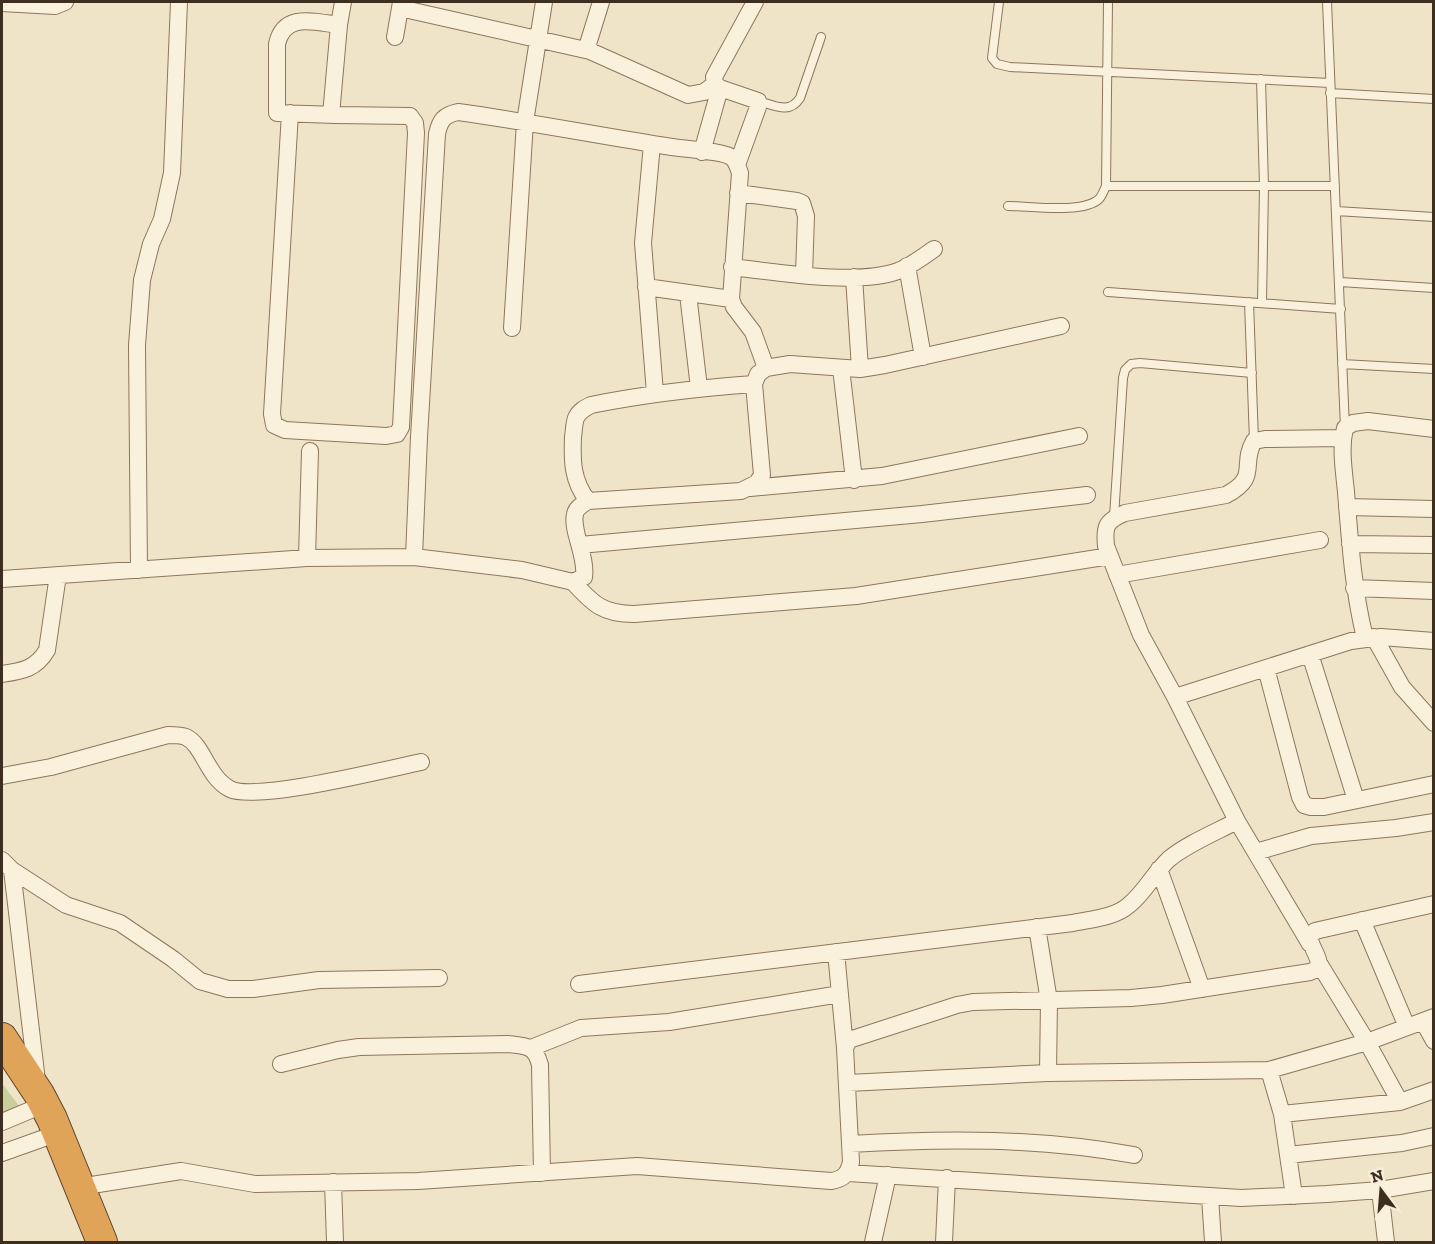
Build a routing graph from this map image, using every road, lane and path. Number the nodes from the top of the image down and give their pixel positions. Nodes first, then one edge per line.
1 (65, 2) edge
2 (179, 2) edge
3 (344, 2) edge
4 (544, 2) edge
5 (601, 2) edge
6 (755, 2) edge
7 (999, 2) edge
8 (1108, 2) edge
9 (1327, 2) edge
10 (2, 3) edge
11 (401, 5) edge
12 (339, 25) junction
13 (395, 37) dead end
14 (821, 37) dead end
15 (538, 40) junction
16 (590, 51) junction
17 (1106, 72) junction
18 (1261, 80) junction
19 (1330, 83) junction
20 (717, 86) junction
21 (1330, 93) junction
22 (1434, 99) edge
23 (758, 101) junction
24 (290, 113) junction
25 (331, 115) junction
26 (525, 122) junction
27 (652, 144) junction
28 (702, 152) junction
29 (737, 165) junction
30 (1106, 186) junction
31 (1264, 186) junction
32 (1335, 186) junction
33 (738, 193) junction
34 (1008, 206) dead end
35 (1336, 211) junction
36 (1434, 218) edge
37 (934, 249) dead end
38 (907, 266) junction
39 (732, 267) junction
40 (804, 275) junction
41 (854, 278) junction
42 (1340, 282) junction
43 (646, 287) junction
44 (1434, 288) edge
45 (1108, 292) dead end
46 (688, 294) junction
47 (731, 299) junction
48 (1249, 302) junction
49 (1262, 303) junction
50 (1341, 309) junction
51 (1061, 326) dead end
52 (512, 328) dead end
53 (923, 357) junction
54 (1342, 364) junction
55 (766, 368) junction
56 (841, 368) junction
57 (860, 369) junction
58 (1434, 369) edge
59 (1252, 373) junction
60 (754, 384) junction
61 (699, 388) junction
62 (656, 393) junction
63 (1434, 429) edge
64 (1344, 433) junction
65 (1079, 436) dead end
66 (1254, 441) junction
67 (310, 451) dead end
68 (854, 480) junction
69 (750, 488) junction
70 (1087, 495) dead end
71 (588, 501) junction
72 (1347, 507) junction
73 (1434, 509) edge
74 (1114, 517) junction
75 (1320, 540) dead end
76 (1350, 544) junction
77 (580, 545) junction
78 (1434, 546) edge
79 (414, 556) junction
80 (1110, 556) junction
81 (307, 558) junction
82 (138, 570) junction
83 (58, 575) junction
84 (1117, 575) junction
85 (2, 579) edge
86 (573, 582) junction
87 (1354, 588) junction
88 (1434, 591) edge
89 (1369, 638) junction
90 (1434, 641) edge
91 (1310, 654) junction
92 (1266, 668) junction
93 (2, 674) edge
94 (1175, 697) junction
95 (1426, 705) edge
96 (1434, 723) edge
97 (421, 762) dead end
98 (2, 777) edge
99 (1434, 784) edge
100 (1356, 800) junction
101 (1238, 821) junction
102 (1434, 822) edge
103 (1256, 852) junction
104 (7, 865) edge
105 (1159, 869) junction
106 (1434, 904) edge
107 (1362, 920) junction
108 (1037, 927) junction
109 (1310, 944) junction
110 (836, 952) junction
111 (1320, 965) junction
112 (439, 978) dead end
113 (579, 984) dead end
114 (1202, 989) junction
115 (840, 993) junction
116 (1049, 1001) junction
117 (1428, 1019) edge
118 (1407, 1027) junction
119 (2, 1038) edge
120 (1434, 1041) edge
121 (1367, 1042) junction
122 (531, 1048) junction
123 (845, 1048) junction
124 (2, 1064) edge
125 (281, 1064) dead end
126 (1269, 1070) junction
127 (1048, 1073) junction
128 (848, 1083) junction
129 (1434, 1090) edge
130 (36, 1101) junction
131 (1400, 1102) junction
132 (1282, 1114) junction
133 (2, 1122) edge
134 (1434, 1136) edge
135 (47, 1137) junction
136 (850, 1144) junction
137 (2, 1154) edge
138 (1134, 1155) dead end
139 (1288, 1155) junction
140 (542, 1173) junction
141 (848, 1173) junction
142 (888, 1175) junction
143 (947, 1178) junction
144 (1434, 1181) edge
145 (333, 1182) junction
146 (79, 1187) junction
147 (1380, 1190) junction
148 (1294, 1196) junction
149 (1210, 1197) junction
150 (90, 1242) edge
151 (102, 1242) edge
152 (335, 1242) edge
153 (873, 1242) edge
154 (944, 1242) edge
155 (1213, 1242) edge
156 (1386, 1242) edge

1 - 10 street
2 - 82 street
3 - 12 street
4 - 15 street
5 - 16 street
6 - 20 street
7 - 17 lane
8 - 17 lane
9 - 19 lane
11 - 13 street
11 - 15 street
12 - 24 street
12 - 25 street
14 - 23 lane
15 - 16 street
15 - 26 street
16 - 20 street
17 - 18 lane
17 - 30 lane
18 - 19 lane
18 - 31 lane
19 - 21 lane
20 - 23 street
20 - 28 street
21 - 22 lane
21 - 32 lane
23 - 29 street
24 - 25 street
24 - 25 street
26 - 27 street
26 - 52 street
26 - 79 street
27 - 28 street
27 - 43 street
28 - 29 street
29 - 33 street
30 - 31 lane
30 - 34 lane
31 - 32 lane
31 - 49 lane
32 - 35 lane
33 - 39 street
33 - 40 street
35 - 36 lane
35 - 42 lane
37 - 38 street
38 - 41 street
38 - 53 street
39 - 40 street
39 - 47 street
40 - 41 street
41 - 57 street
42 - 44 lane
42 - 50 lane
43 - 46 street
43 - 62 street
45 - 48 lane
46 - 47 street
46 - 61 street
47 - 55 street
48 - 49 lane
48 - 59 lane
49 - 50 lane
50 - 54 lane
51 - 53 street
53 - 57 street
54 - 58 lane
54 - 64 lane
55 - 56 street
55 - 60 street
56 - 57 street
56 - 68 street
59 - 66 lane
59 - 74 lane
60 - 61 street
60 - 69 street
61 - 62 street
62 - 71 street
63 - 64 street
64 - 66 street
64 - 72 street
65 - 68 street
66 - 74 street
67 - 81 street
68 - 69 street
69 - 71 street
70 - 77 street
71 - 77 street
72 - 73 street
72 - 76 street
74 - 80 street
75 - 84 street
76 - 78 street
76 - 87 street
77 - 86 street
79 - 81 street
79 - 86 street
80 - 84 street
80 - 86 street
81 - 82 street
82 - 83 street
83 - 85 street
83 - 93 street
84 - 94 street
87 - 88 street
87 - 89 street
89 - 90 street
89 - 91 street
89 - 95 street
91 - 92 street
91 - 100 street
92 - 94 street
92 - 100 street
94 - 101 street
95 - 96 street
97 - 98 street
99 - 100 street
101 - 103 street
101 - 105 street
102 - 103 street
103 - 109 street
104 - 112 street
104 - 130 street
105 - 108 street
105 - 114 street
106 - 107 street
107 - 109 street
107 - 118 street
108 - 110 street
108 - 116 street
109 - 111 street
110 - 113 street
110 - 115 street
111 - 114 street
111 - 121 street
114 - 116 street
115 - 122 street
115 - 123 street
116 - 123 street
116 - 127 street
117 - 118 street
117 - 120 street
118 - 121 street
119 - 130 highway
121 - 126 street
121 - 131 street
122 - 125 street
122 - 140 street
123 - 128 street
124 - 130 highway
126 - 127 street
126 - 132 street
127 - 128 street
128 - 136 street
129 - 131 street
130 - 133 street
130 - 135 highway
130 - 146 highway
131 - 132 street
132 - 139 street
134 - 139 street
135 - 137 street
135 - 150 highway
136 - 138 street
136 - 141 street
139 - 148 street
140 - 141 street
140 - 145 street
141 - 142 street
142 - 143 street
142 - 153 street
143 - 149 street
143 - 154 street
144 - 147 street
145 - 146 street
145 - 152 street
146 - 151 highway
147 - 148 street
147 - 156 street
148 - 149 street
149 - 155 street

